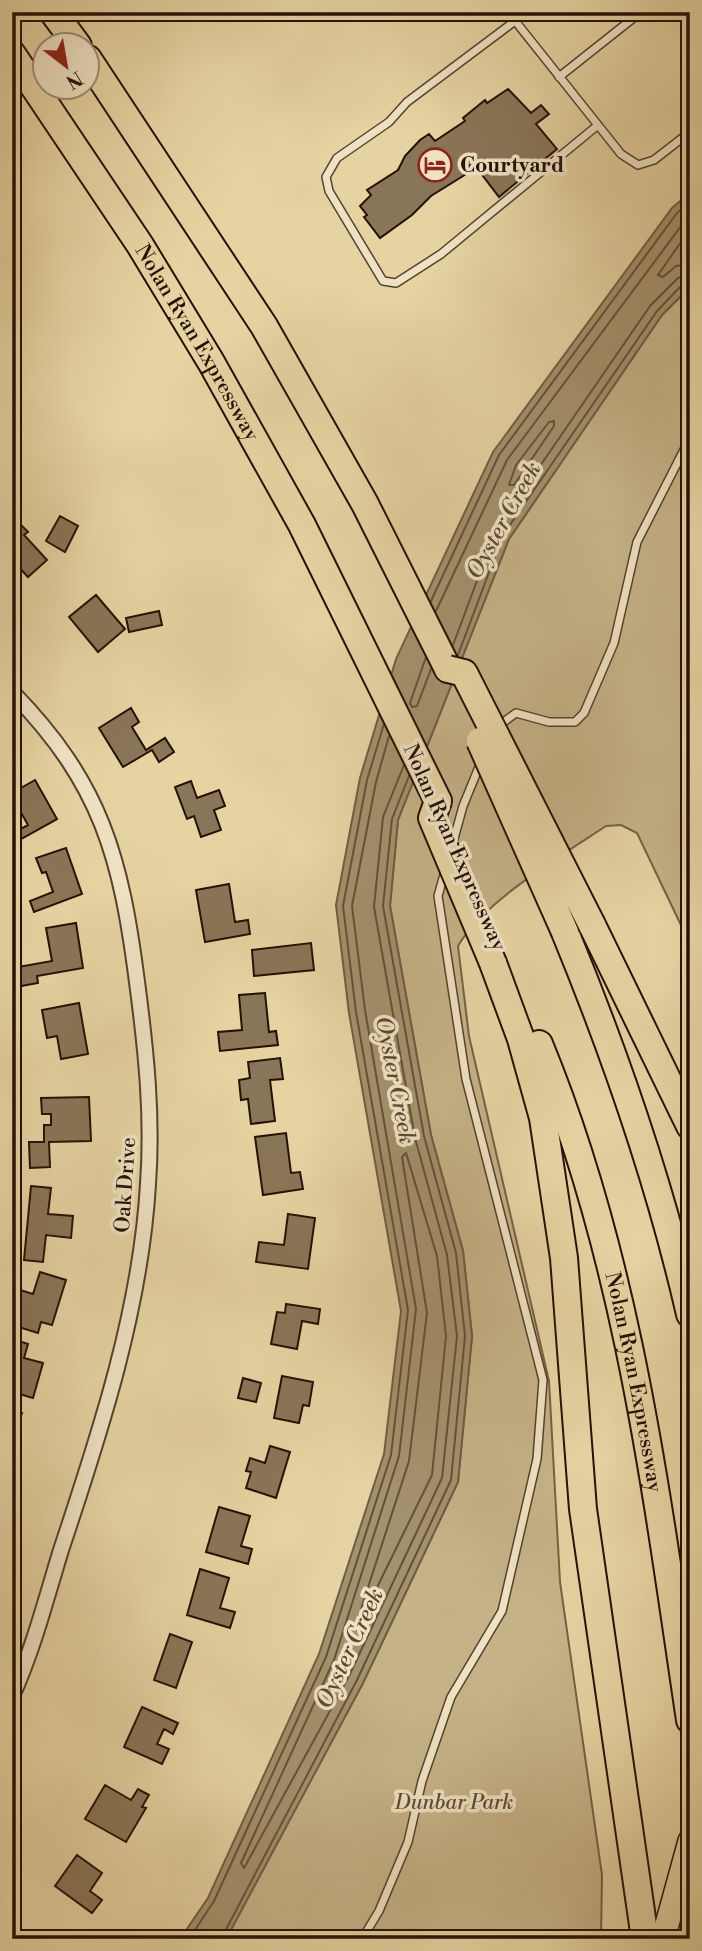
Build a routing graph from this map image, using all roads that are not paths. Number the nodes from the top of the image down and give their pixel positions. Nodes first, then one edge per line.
1 (508, 12) edge
2 (641, 12) edge
3 (515, 21) junction
4 (14, 57) edge
5 (559, 77) junction
6 (102, 80) edge
7 (598, 125) junction
8 (690, 132) edge
9 (690, 438) edge
10 (448, 669) junction
11 (12, 692) edge
12 (497, 959) junction
13 (690, 1126) edge
14 (690, 1314) edge
15 (12, 1696) edge
16 (690, 1720) edge
17 (690, 1841) edge
18 (362, 1939) edge
19 (645, 1939) edge
20 (663, 1939) edge

1 - 3 lane
2 - 5 lane
3 - 5 lane
3 - 7 lane
4 - 12 highway, Nolan Ryan Expressway, bridge
5 - 7 lane
6 - 10 highway
7 - 8 lane
9 - 18 lane
10 - 13 highway, bridge
10 - 14 highway, bridge
11 - 15 street, Oak Drive
12 - 16 highway, Nolan Ryan Expressway
12 - 19 highway
17 - 20 main road

